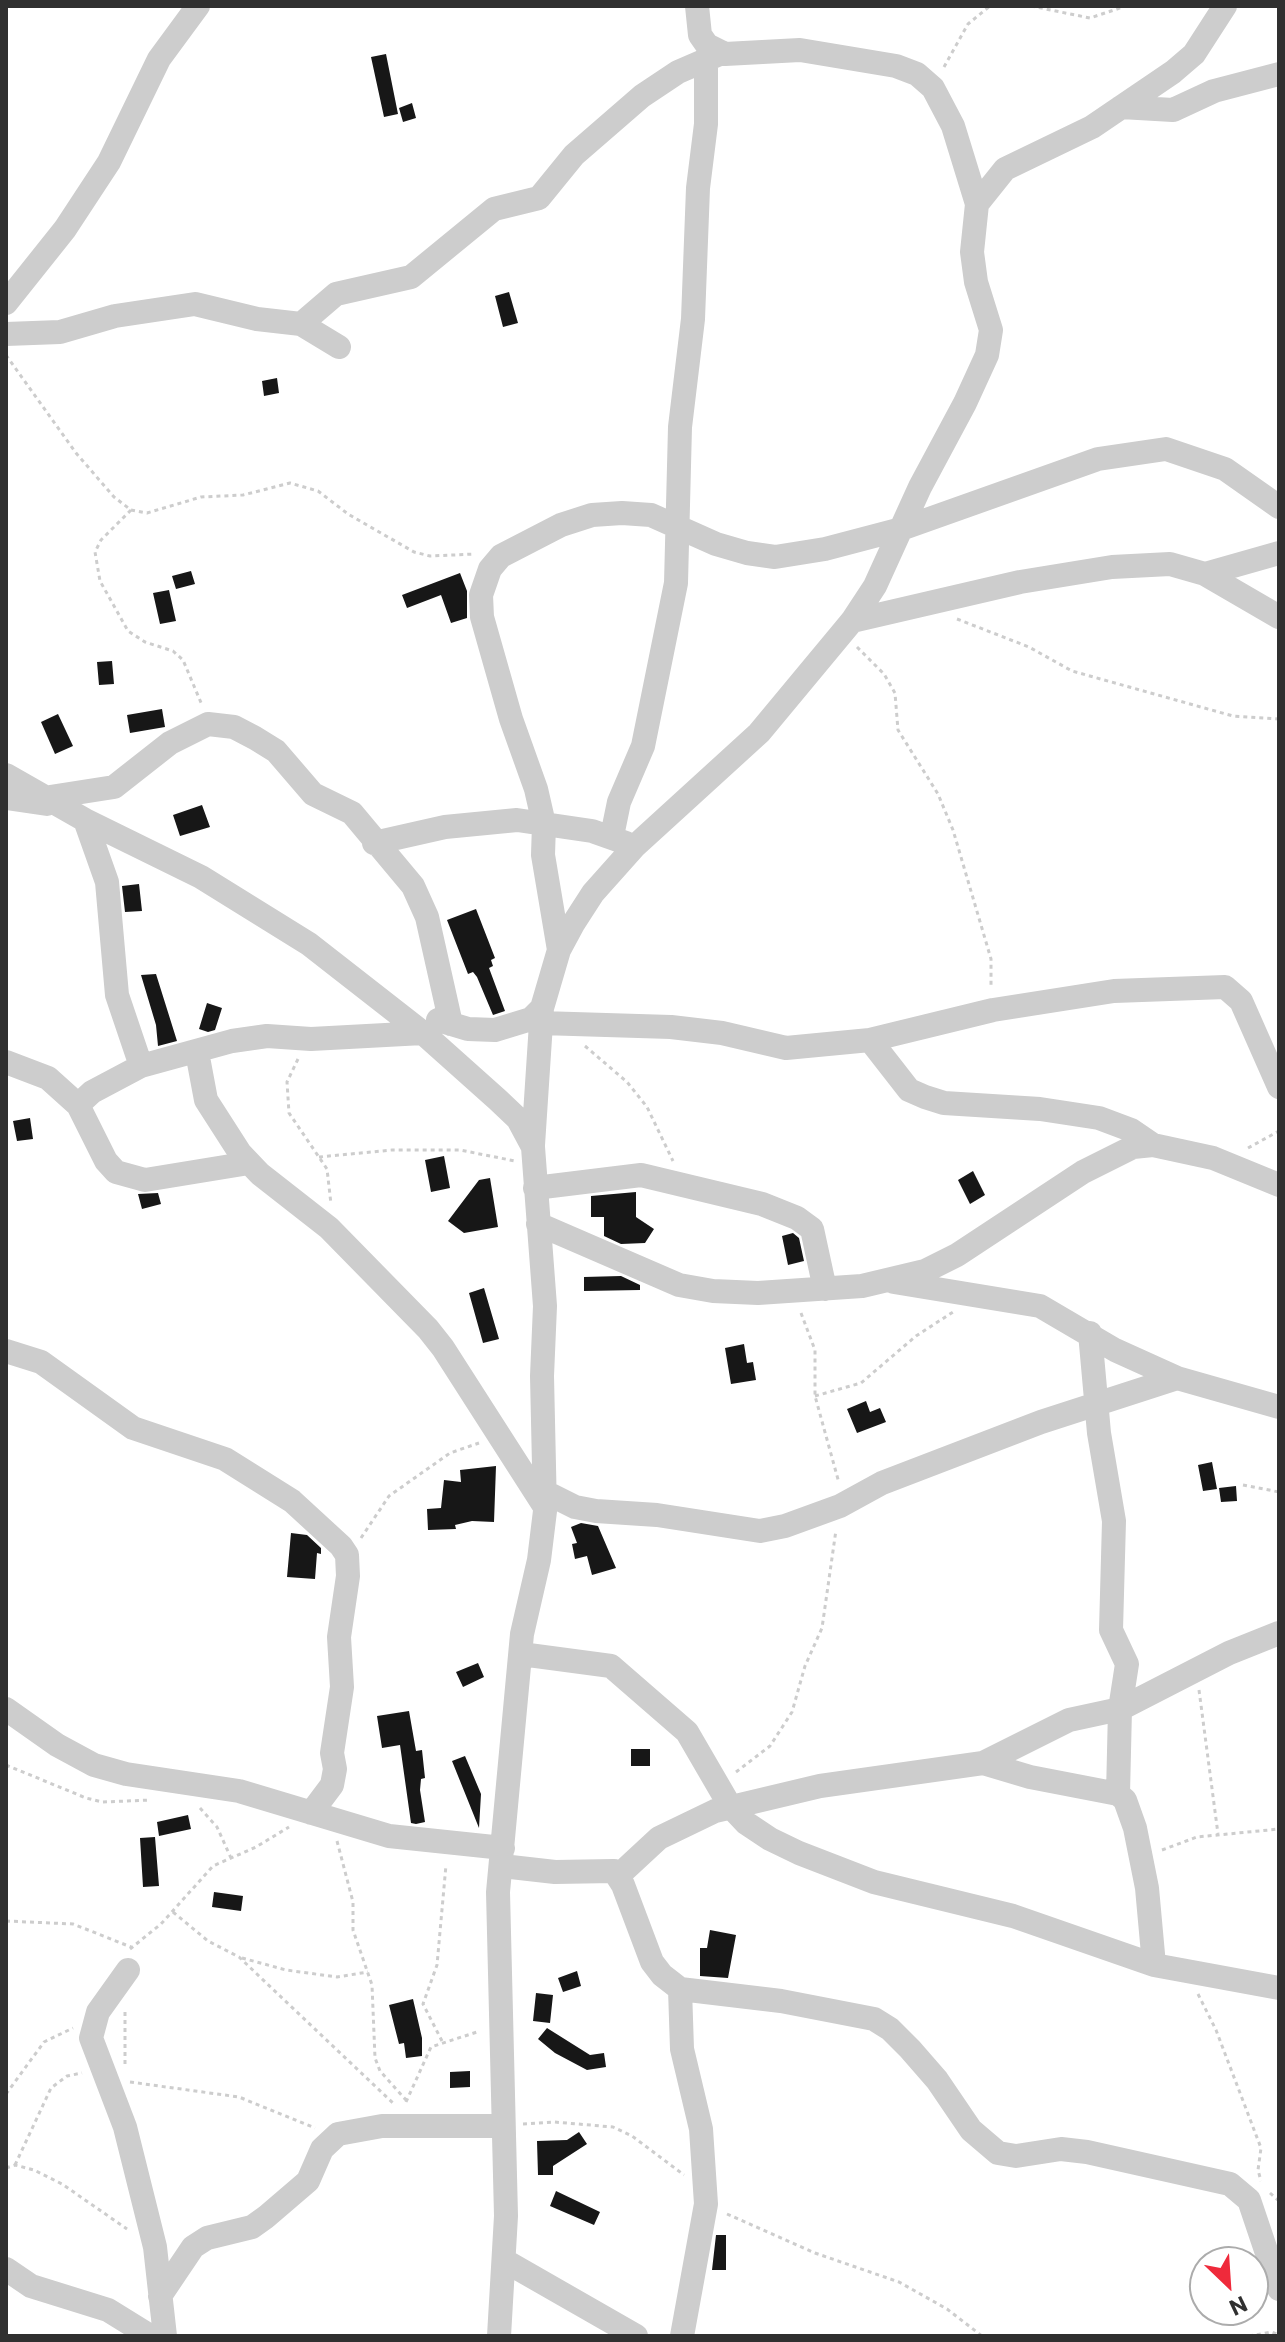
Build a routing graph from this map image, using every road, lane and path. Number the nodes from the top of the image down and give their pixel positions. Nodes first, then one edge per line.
1 (198, 6) edge
2 (697, 6) edge
3 (990, 6) edge
4 (1031, 6) edge
5 (1126, 6) edge
6 (1225, 6) edge
7 (714, 56) junction
8 (1279, 74) edge
9 (933, 88) junction
10 (1121, 107) junction
11 (977, 204) junction
12 (6, 303) edge
13 (301, 324) junction
14 (6, 334) edge
15 (339, 347) dead end
16 (6, 355) edge
17 (1279, 507) edge
18 (131, 510) junction
19 (677, 526) junction
20 (901, 529) junction
21 (1279, 553) edge
22 (501, 556) junction
23 (1205, 574) junction
24 (924, 607) junction
25 (1279, 617) edge
26 (847, 628) junction
27 (1279, 719) edge
28 (208, 724) junction
29 (6, 775) edge
30 (6, 798) edge
31 (56, 801) junction
32 (85, 820) junction
33 (544, 824) junction
34 (612, 836) junction
35 (374, 843) junction
36 (634, 847) junction
37 (559, 950) junction
38 (375, 997) junction
39 (993, 1010) junction
40 (548, 1018) junction
41 (451, 1024) junction
42 (423, 1033) junction
43 (311, 1039) junction
44 (870, 1040) junction
45 (197, 1052) junction
46 (6, 1062) edge
47 (141, 1066) junction
48 (35, 1071) junction
49 (6, 1081) edge
50 (1279, 1087) edge
51 (78, 1105) junction
52 (1279, 1131) edge
53 (1153, 1145) junction
54 (319, 1157) junction
55 (1213, 1158) junction
56 (249, 1163) junction
57 (534, 1167) junction
58 (683, 1184) junction
59 (1279, 1185) edge
60 (538, 1224) junction
61 (329, 1228) junction
62 (890, 1281) junction
63 (825, 1289) junction
64 (792, 1291) junction
65 (980, 1296) junction
66 (1090, 1333) junction
67 (6, 1351) edge
68 (1177, 1378) junction
69 (815, 1396) junction
70 (1099, 1406) junction
71 (1279, 1407) edge
72 (503, 1442) junction
73 (1243, 1485) dead end
74 (1279, 1492) edge
75 (544, 1498) junction
76 (840, 1506) junction
77 (347, 1555) junction
78 (1279, 1633) edge
79 (521, 1654) junction
80 (1198, 1671) junction
81 (6, 1709) edge
82 (1120, 1709) junction
83 (983, 1763) junction
84 (6, 1765) edge
85 (1118, 1794) junction
86 (726, 1799) junction
87 (156, 1800) dead end
88 (191, 1804) dead end
89 (322, 1818) junction
90 (1279, 1829) edge
91 (1218, 1834) junction
92 (450, 1840) junction
93 (502, 1857) junction
94 (231, 1858) junction
95 (1141, 1861) junction
96 (618, 1876) junction
97 (173, 1912) junction
98 (6, 1921) edge
99 (239, 1957) junction
100 (130, 1959) junction
101 (1154, 1965) junction
102 (369, 1972) junction
103 (1185, 1972) junction
104 (1279, 1988) edge
105 (680, 1989) junction
106 (126, 2007) dead end
107 (94, 2022) junction
108 (499, 2026) junction
109 (442, 2041) junction
110 (113, 2068) junction
111 (127, 2092) dead end
112 (6, 2094) edge
113 (406, 2100) junction
114 (503, 2126) junction
115 (338, 2134) junction
116 (15, 2165) junction
117 (6, 2168) edge
118 (706, 2198) junction
119 (1279, 2201) edge
120 (155, 2247) junction
121 (505, 2261) junction
122 (6, 2269) edge
123 (1279, 2289) edge
124 (160, 2296) junction
125 (1279, 2335) edge
126 (150, 2336) edge
127 (165, 2336) edge
128 (499, 2336) edge
129 (636, 2336) edge
130 (682, 2336) edge
131 (982, 2336) edge
132 (1249, 2336) edge

1 - 12 street
2 - 7 street
3 - 9 path
4 - 5 path
6 - 10 street
7 - 9 street
7 - 13 street
7 - 19 street
8 - 10 street
9 - 11 street
10 - 11 street
11 - 20 street
13 - 14 street
13 - 15 street
16 - 18 path
17 - 20 street
18 - 22 path
18 - 28 path
19 - 20 street
19 - 22 street
19 - 34 street
20 - 26 street
21 - 23 street
22 - 33 street
23 - 24 street
23 - 25 street
24 - 26 street
24 - 27 path
26 - 36 street
26 - 39 path
28 - 31 street
28 - 35 street
29 - 31 street
30 - 31 street
31 - 32 street
32 - 38 street
32 - 47 street
33 - 34 street
33 - 35 street
33 - 37 street
34 - 36 street
35 - 41 street
36 - 37 street
37 - 40 street
38 - 41 street
38 - 42 street
39 - 44 street
39 - 50 street
40 - 41 street
40 - 44 street
40 - 57 street
40 - 58 path
42 - 43 street
42 - 57 street
43 - 45 street
43 - 54 path
44 - 53 street
45 - 47 street
45 - 56 street
46 - 48 street
47 - 51 street
48 - 49 street
48 - 51 street
51 - 56 street
52 - 55 path
53 - 55 street
53 - 62 street
54 - 57 path
54 - 61 path
55 - 59 street
56 - 61 street
57 - 58 street
57 - 60 street
58 - 63 street
60 - 64 street
60 - 75 street
61 - 72 street
62 - 63 street
62 - 65 street
63 - 64 street
64 - 69 path
65 - 66 street
65 - 69 path
66 - 68 street
66 - 70 street
67 - 77 street
68 - 70 street
68 - 71 street
69 - 76 path
70 - 76 street
70 - 82 street
72 - 75 street
72 - 77 path
73 - 74 path
75 - 76 street
75 - 79 street
76 - 86 path
77 - 89 street
78 - 80 street
79 - 86 street
79 - 93 street
80 - 82 street
80 - 91 path
81 - 89 street
82 - 83 street
82 - 85 street
83 - 85 street
83 - 86 street
84 - 87 path
85 - 95 street
86 - 96 street
86 - 101 street
88 - 94 path
89 - 92 street
89 - 94 path
89 - 102 path
90 - 91 path
91 - 95 path
92 - 93 street
92 - 109 path
93 - 96 street
93 - 108 street
94 - 97 path
95 - 101 street
96 - 105 street
97 - 99 path
97 - 100 path
98 - 100 path
99 - 102 path
99 - 113 path
100 - 107 street
101 - 103 street
102 - 113 path
103 - 104 street
103 - 119 path
105 - 118 street
105 - 123 street
106 - 110 path
107 - 110 street
107 - 112 path
108 - 109 path
108 - 114 street
109 - 113 path
110 - 116 path
110 - 120 street
111 - 115 path
114 - 115 street
114 - 118 path
114 - 121 street
115 - 124 street
116 - 117 path
116 - 120 path
118 - 130 street
118 - 131 path
120 - 124 street
121 - 128 street
121 - 129 street
122 - 126 street
124 - 127 street
125 - 132 path

